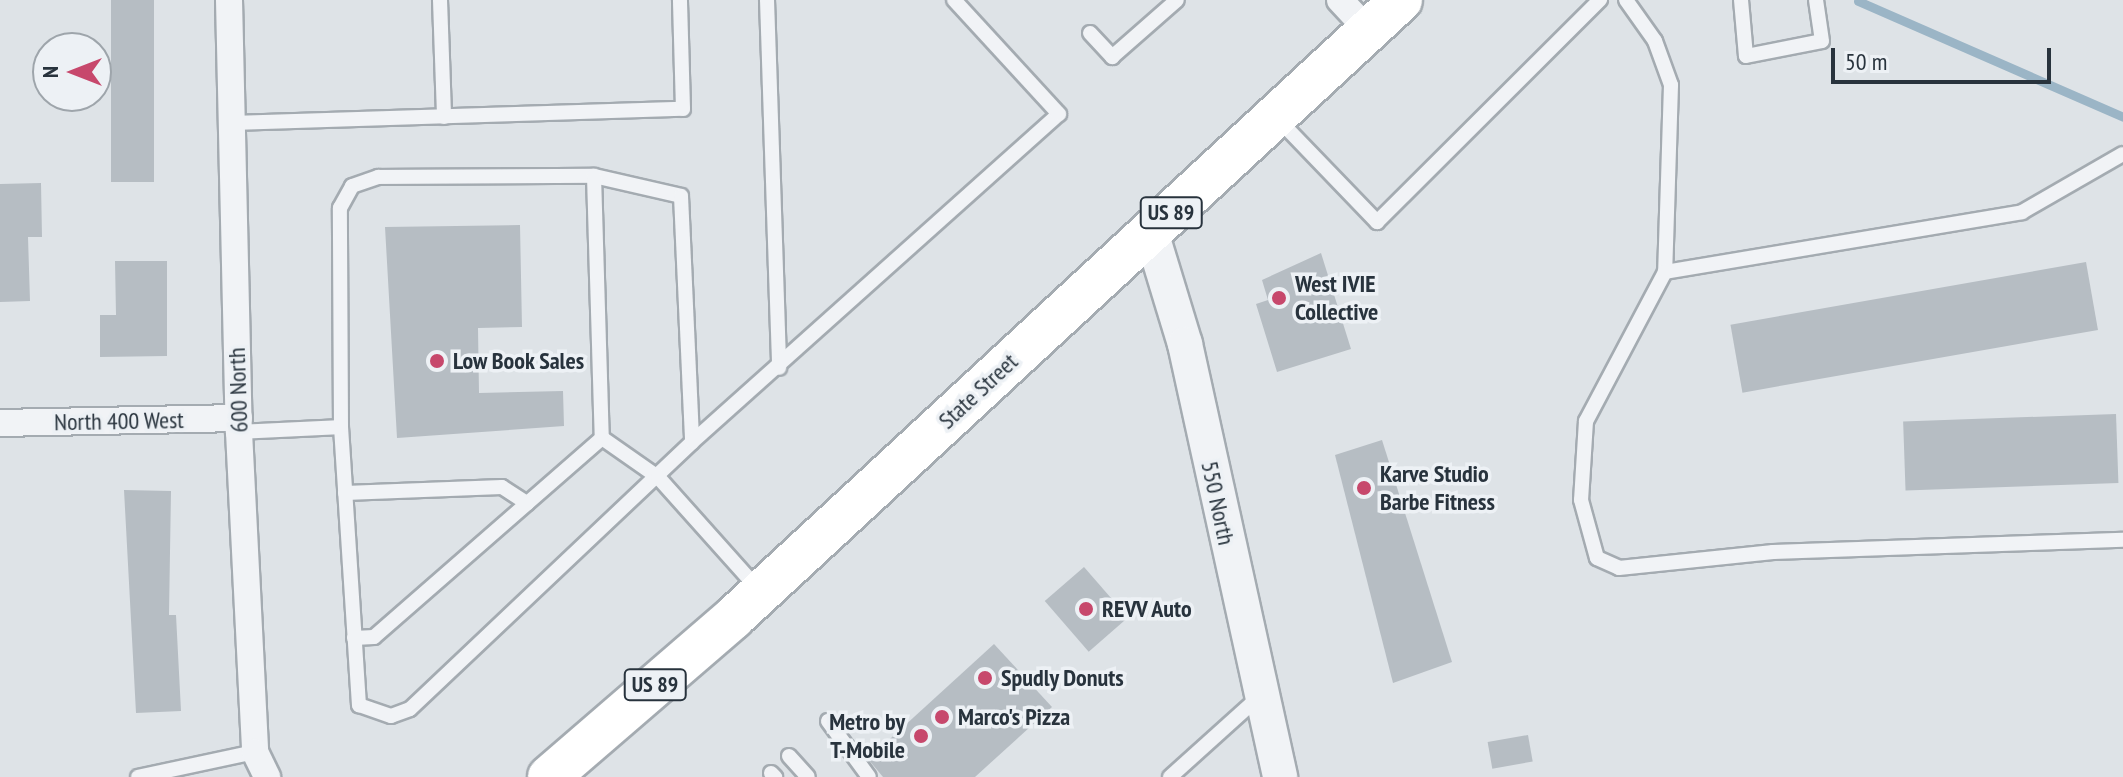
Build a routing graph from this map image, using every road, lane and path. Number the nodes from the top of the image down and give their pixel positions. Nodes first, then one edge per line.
1 (229, 0) edge
2 (440, 0) edge
3 (680, 0) edge
4 (767, 0) edge
5 (954, 0) edge
6 (1177, 0) edge
7 (1340, 0) edge
8 (1401, 0) edge
9 (1600, 0) edge
10 (1626, 0) edge
11 (1741, 0) edge
12 (1816, 0) edge
13 (1368, 30) junction
14 (1090, 33) dead end
15 (1275, 116) junction
16 (444, 117) junction
17 (231, 123) junction
18 (2123, 154) edge
19 (594, 176) junction
20 (1151, 232) junction
21 (1665, 272) junction
22 (779, 368) junction
23 (0, 423) edge
24 (239, 425) junction
25 (341, 427) junction
26 (602, 438) junction
27 (692, 442) junction
28 (658, 477) junction
29 (345, 493) junction
30 (527, 503) junction
31 (2123, 540) edge
32 (760, 592) junction
33 (354, 638) junction
34 (1260, 696) junction
35 (828, 721) dead end
36 (255, 752) junction
37 (789, 756) dead end
38 (174, 774) edge
39 (138, 777) edge
40 (267, 777) edge
41 (549, 777) edge
42 (808, 777) edge
43 (869, 777) edge
44 (1170, 777) edge
45 (1280, 777) edge

1 - 17 street, 600 North
2 - 16 lane
3 - 16 lane
4 - 22 lane
5 - 22 lane
6 - 14 lane
7 - 13 street
8 - 13 main road, State Street / US 89
9 - 15 lane
10 - 21 lane
11 - 12 lane
13 - 15 main road, State Street / US 89
15 - 20 main road, State Street / US 89
16 - 17 lane
17 - 24 street, 600 North
18 - 21 lane
19 - 25 lane
19 - 26 lane
19 - 27 lane
20 - 32 main road, State Street / US 89
20 - 34 street, 550 North
21 - 31 lane
22 - 27 lane
23 - 24 street, North 400 West
24 - 25 lane
24 - 36 street, 600 North
25 - 29 lane
26 - 28 lane
26 - 30 lane
27 - 28 lane
28 - 32 lane
28 - 33 lane
29 - 30 lane
29 - 33 lane
30 - 33 lane
32 - 41 main road, State Street / US 89
34 - 44 lane
34 - 45 street, 550 North
35 - 43 lane
36 - 38 lane
36 - 40 street, 600 North
37 - 42 lane
38 - 39 lane

